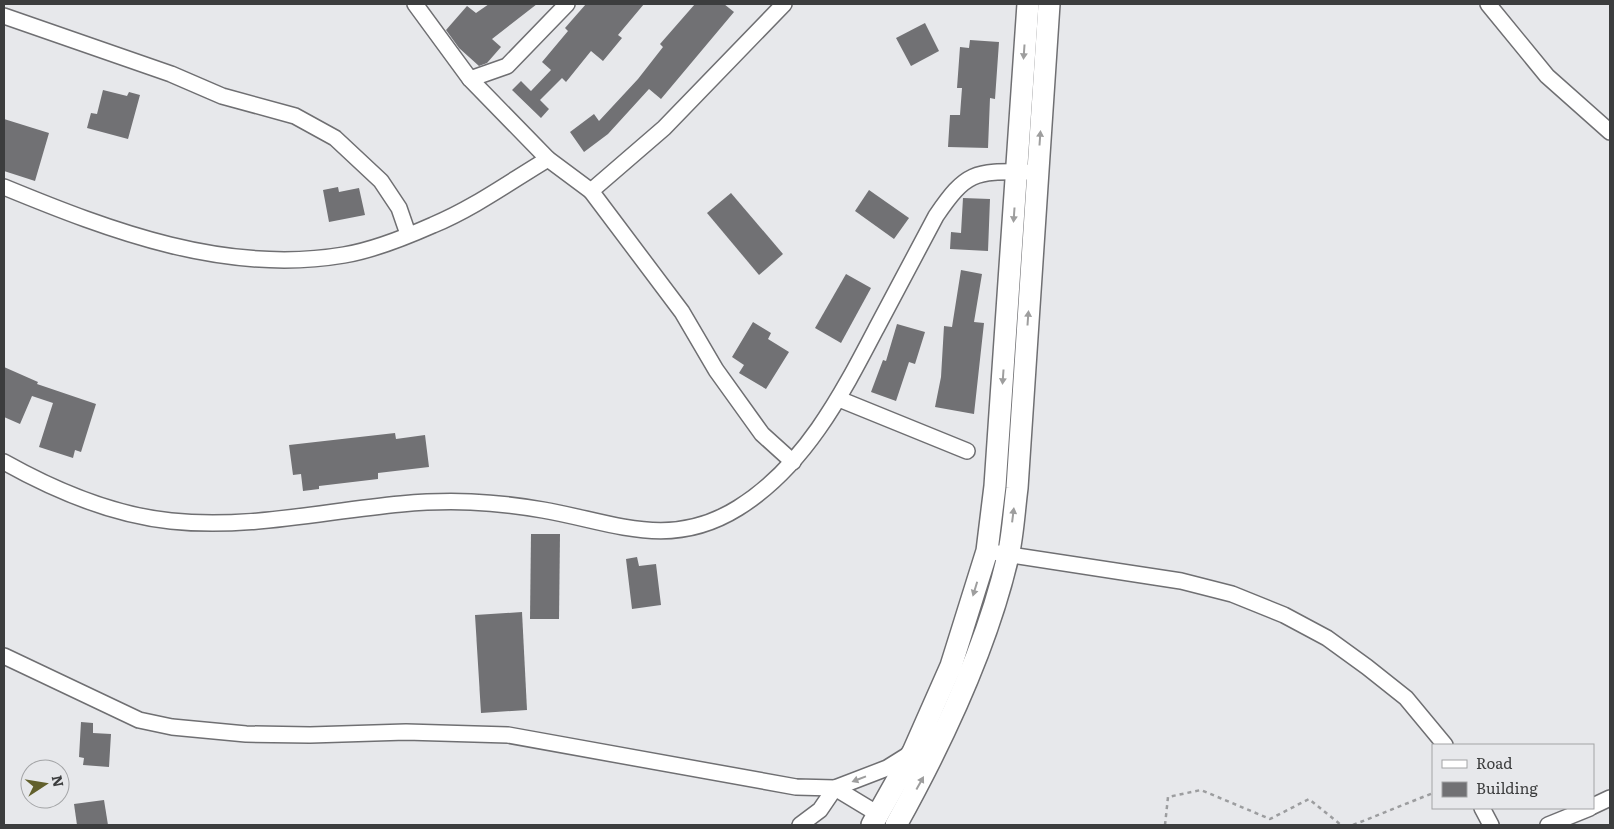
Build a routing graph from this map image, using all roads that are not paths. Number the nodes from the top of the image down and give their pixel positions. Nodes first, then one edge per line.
1 (414, 4) edge
2 (567, 4) edge
3 (784, 4) edge
4 (1028, 4) edge
5 (1049, 4) edge
6 (1488, 4) edge
7 (4, 16) edge
8 (470, 79) junction
9 (1610, 132) edge
10 (548, 159) junction
11 (1016, 172) junction
12 (1038, 172) junction
13 (4, 187) edge
14 (591, 191) junction
15 (408, 234) junction
16 (839, 399) junction
17 (967, 451) dead end
18 (4, 462) edge
19 (793, 462) junction
20 (987, 551) junction
21 (1008, 555) junction
22 (4, 656) edge
23 (1444, 744) edge
24 (912, 752) junction
25 (835, 788) junction
26 (1610, 798) edge
27 (1594, 806) edge
28 (1483, 809) edge
29 (1586, 809) edge
30 (875, 820) edge
31 (800, 825) edge
32 (896, 825) edge
33 (1491, 825) edge
34 (1548, 825) edge

1 - 8 street
2 - 8 street
3 - 14 street
4 -> 11 main road
12 -> 5 main road
6 - 9 street
7 - 15 street
8 - 10 street
10 - 14 street
10 - 15 street
11 - 12 street
11 - 16 street
11 -> 20 main road
21 -> 12 main road
13 - 15 street
14 - 19 street
16 - 17 street
16 - 19 street
18 - 19 street
20 - 21 street
20 -> 24 main road
21 - 23 street
32 -> 21 main road
22 - 25 street
24 -> 25 street
24 - 30 main road
25 - 30 street
25 - 31 street
26 - 27 street
28 - 33 street
29 - 34 street

